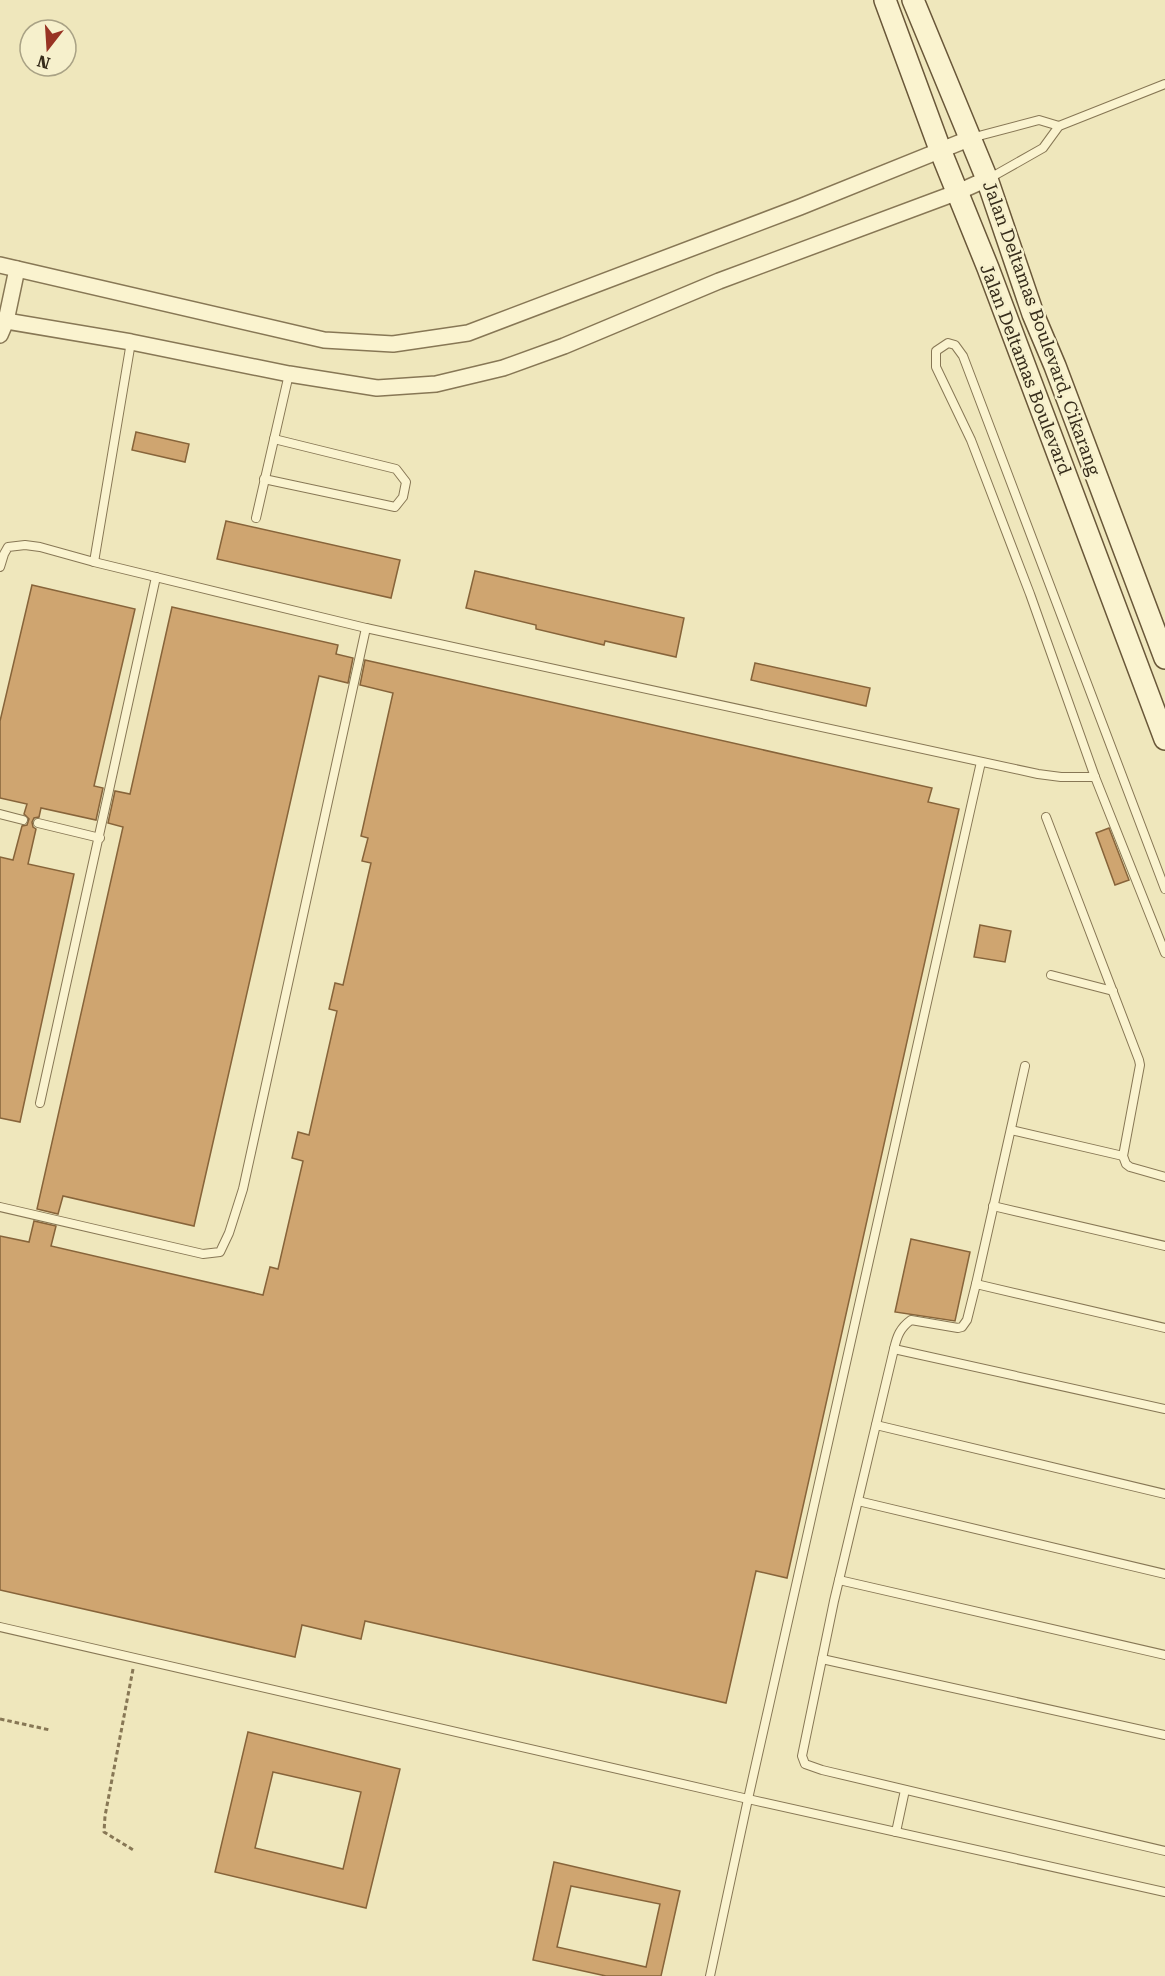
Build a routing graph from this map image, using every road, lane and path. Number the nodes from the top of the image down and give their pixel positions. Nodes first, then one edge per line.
1 (885, 0) edge
2 (913, 0) edge
3 (1165, 84) edge
4 (1059, 126) junction
5 (971, 138) junction
6 (941, 152) junction
7 (987, 179) junction
8 (957, 192) junction
9 (0, 265) edge
10 (17, 269) junction
11 (2, 325) edge
12 (131, 342) junction
13 (289, 374) junction
14 (274, 439) junction
15 (264, 479) junction
16 (256, 518) dead end
17 (94, 562) junction
18 (0, 567) edge
19 (156, 577) junction
20 (366, 628) junction
21 (1165, 658) edge
22 (1165, 739) edge
23 (981, 762) junction
24 (1095, 777) junction
25 (0, 814) edge
26 (1046, 817) dead end
27 (23, 820) dead end
28 (38, 823) dead end
29 (100, 838) junction
30 (1165, 889) edge
31 (1165, 953) edge
32 (1051, 975) dead end
33 (1113, 991) junction
34 (1025, 1066) dead end
35 (40, 1103) dead end
36 (1011, 1130) junction
37 (1123, 1156) junction
38 (1165, 1177) edge
39 (993, 1206) junction
40 (0, 1207) edge
41 (1165, 1246) edge
42 (976, 1284) junction
43 (1165, 1328) edge
44 (894, 1349) junction
45 (1165, 1409) edge
46 (876, 1425) junction
47 (1165, 1494) edge
48 (858, 1501) junction
49 (1165, 1574) edge
50 (839, 1580) junction
51 (0, 1627) edge
52 (1165, 1655) edge
53 (135, 1657) junction
54 (822, 1659) junction
55 (0, 1719) edge
56 (50, 1730) dead end
57 (1165, 1735) edge
58 (905, 1790) junction
59 (748, 1799) junction
60 (896, 1832) junction
61 (135, 1851) dead end
62 (1165, 1851) edge
63 (1165, 1892) edge
64 (710, 1976) edge

1 - 6 street, Jalan Deltamas Boulevard
2 - 5 street, Jalan Deltamas Boulevard, Cikarang
3 - 4 lane
4 - 5 lane
4 - 7 lane
5 - 6 street
5 - 7 street, Jalan Deltamas Boulevard, Cikarang
6 - 8 street, Jalan Deltamas Boulevard
6 - 10 street
7 - 8 street
7 - 21 street, Jalan Deltamas Boulevard, Cikarang
8 - 13 street
8 - 22 street, Jalan Deltamas Boulevard
9 - 10 street
10 - 11 street
11 - 12 street
12 - 13 street
12 - 17 lane
13 - 14 lane
14 - 15 lane
14 - 15 lane
15 - 16 lane
17 - 18 lane
17 - 19 lane
19 - 20 lane
19 - 29 lane
20 - 23 lane
20 - 40 lane
23 - 24 lane
23 - 59 lane
24 - 30 lane
24 - 31 lane
25 - 27 lane
26 - 33 lane
28 - 29 lane
29 - 35 lane
32 - 33 lane
33 - 37 lane
34 - 36 lane
36 - 37 lane
36 - 39 lane
37 - 38 lane
39 - 41 lane
39 - 42 lane
42 - 43 lane
42 - 44 lane
44 - 45 lane
44 - 46 lane
46 - 47 lane
46 - 48 lane
48 - 49 lane
48 - 50 lane
50 - 52 lane
50 - 54 lane
51 - 53 lane
53 - 59 lane
53 - 61 path
54 - 57 lane
54 - 58 lane
55 - 56 path
58 - 60 lane
58 - 62 lane
59 - 60 lane
59 - 64 lane
60 - 63 lane

